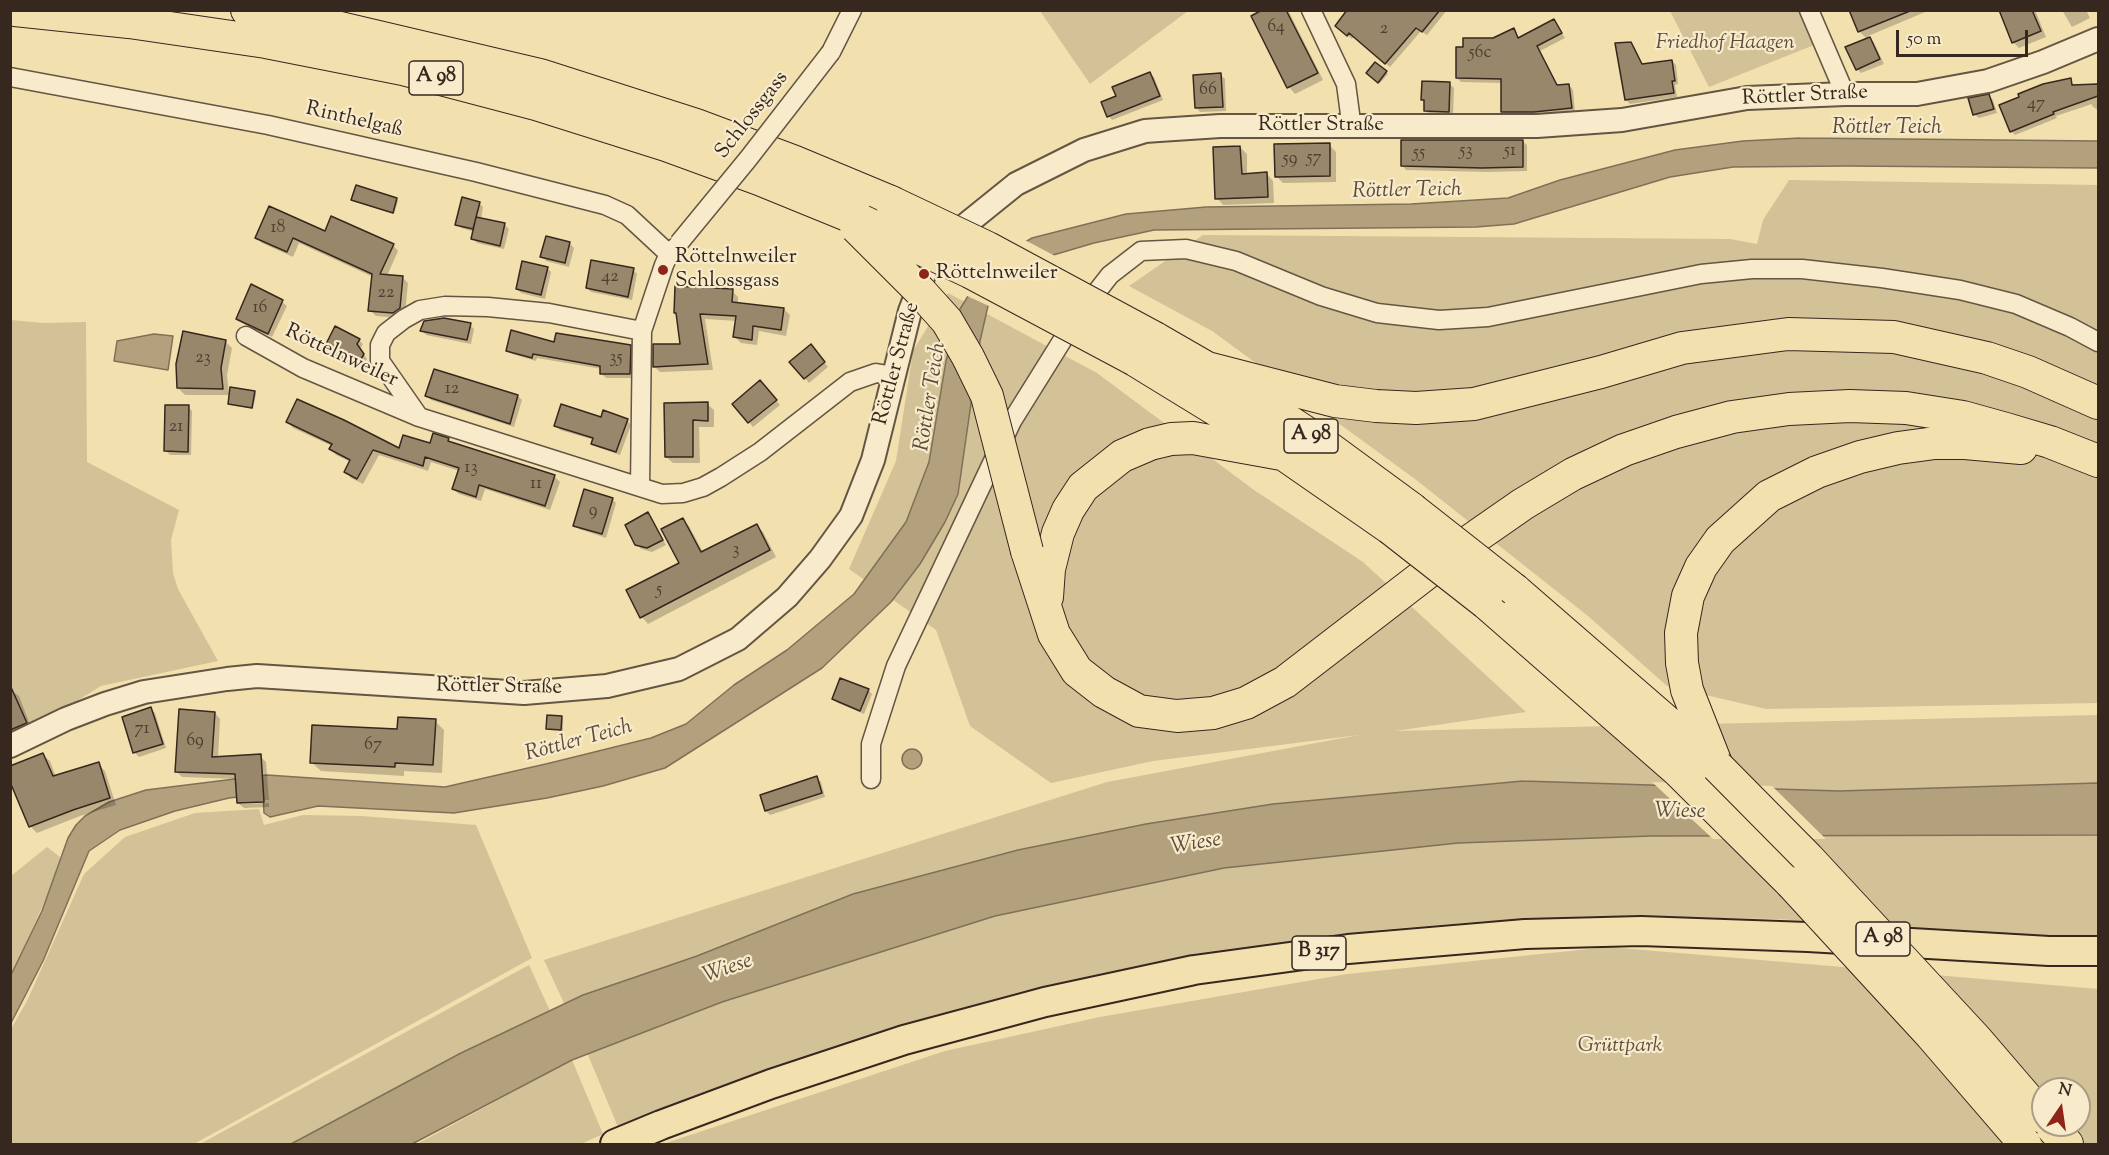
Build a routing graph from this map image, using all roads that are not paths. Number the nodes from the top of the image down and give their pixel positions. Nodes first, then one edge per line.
1 (15, 10) edge
2 (247, 10) edge
3 (852, 10) edge
4 (1311, 10) edge
5 (1809, 10) edge
6 (2098, 39) edge
7 (10, 77) edge
8 (1845, 94) junction
9 (1349, 125) junction
10 (853, 220) junction
11 (674, 249) junction
12 (642, 331) junction
13 (246, 336) dead end
14 (2098, 342) edge
15 (1145, 349) junction
16 (1207, 368) junction
17 (893, 376) junction
18 (2098, 403) edge
19 (419, 417) junction
20 (1287, 455) junction
21 (2097, 461) edge
22 (640, 487) junction
23 (1401, 518) junction
24 (1047, 607) junction
25 (10, 746) edge
26 (1718, 766) junction
27 (871, 779) dead end
28 (2049, 951) junction
29 (2098, 951) edge
30 (2098, 960) edge
31 (2031, 1103) edge
32 (615, 1144) edge
33 (2025, 1144) edge

1 - 10 highway, A 98
2 - 15 highway, A 98, bridge
3 - 11 street, Schlossgass, bridge
4 - 9 street
5 - 8 street
6 - 8 street, Röttler Straße
7 - 11 street, Rinthelgaß
8 - 9 street, Röttler Straße
9 - 17 street, Röttler Straße
10 - 15 highway, A 98, bridge
10 - 24 highway, bridge
11 - 12 street
12 - 19 street, Röttelnweiler
12 - 22 street
13 - 19 street, Röttelnweiler
14 - 27 street
15 - 16 highway, A 98
15 - 20 highway, A 98
16 - 18 highway
16 - 23 highway, A 98
17 - 22 street, Röttelnweiler
17 - 25 street, Röttler Straße
19 - 22 street, Röttelnweiler
20 - 23 highway, A 98
20 - 24 highway
21 - 24 highway
21 - 26 highway
23 - 26 highway, A 98, bridge
23 - 33 highway, A 98, bridge
26 - 31 highway, A 98, bridge
28 - 29 main road, B 317
28 - 30 main road, B 317
28 - 32 main road, B 317

